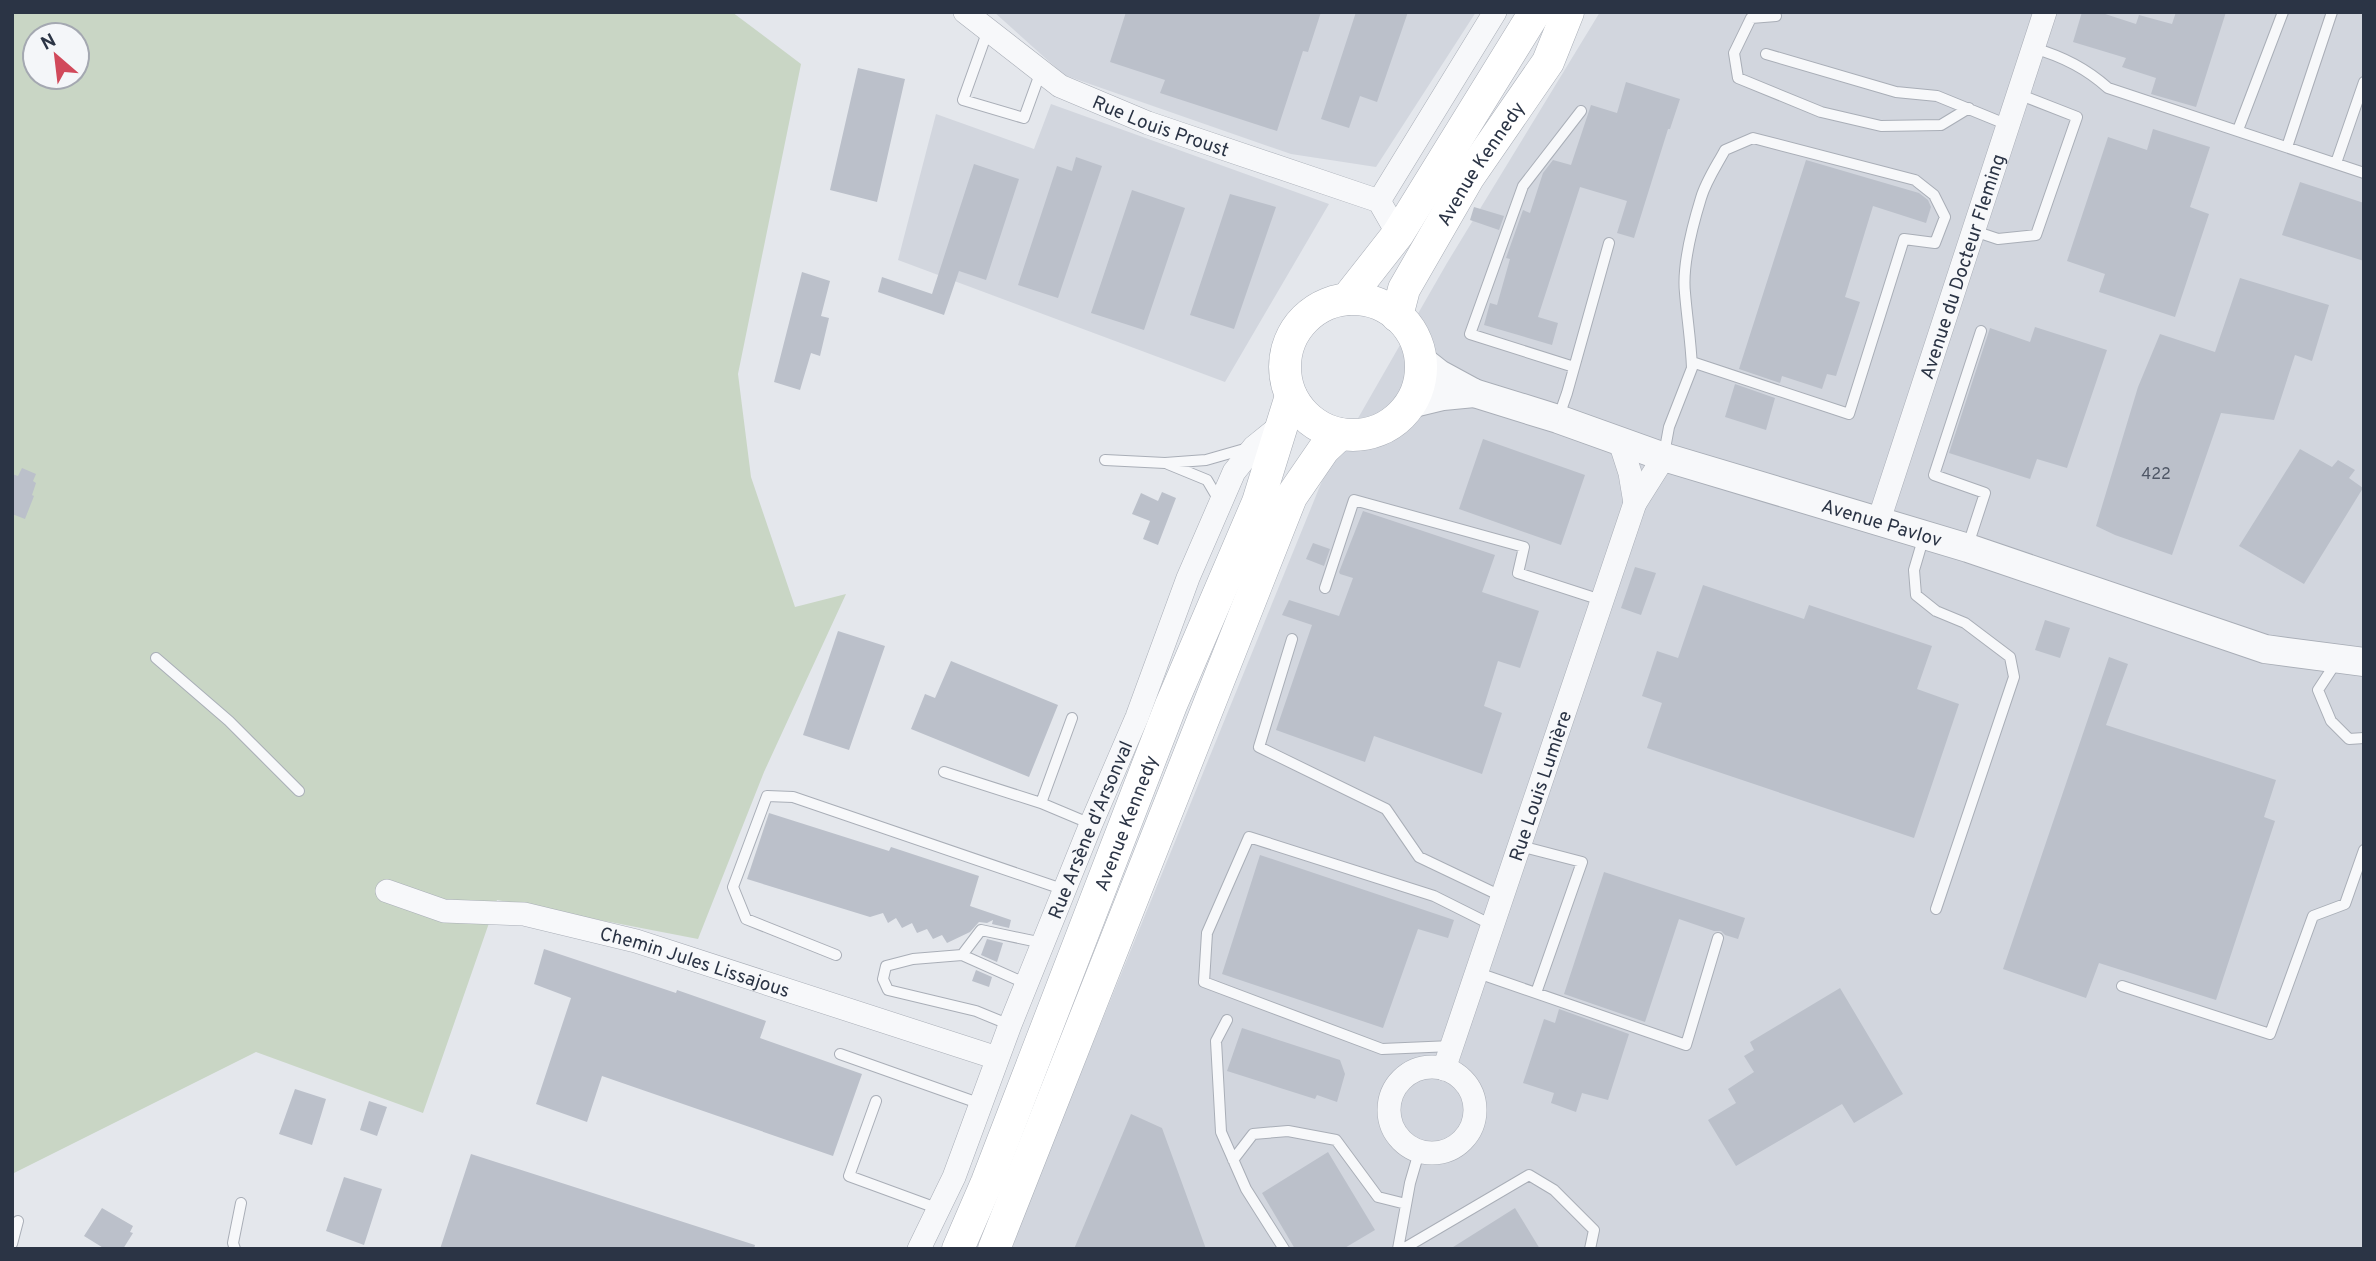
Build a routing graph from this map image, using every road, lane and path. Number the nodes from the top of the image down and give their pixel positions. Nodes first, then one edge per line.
1 (965, 12) edge
2 (1495, 12) edge
3 (1535, 12) edge
4 (1568, 12) edge
5 (2045, 12) edge
6 (2283, 12) edge
7 (2332, 12) edge
8 (1776, 16) dead end
9 (988, 30) junction
10 (2033, 48) junction
11 (1766, 54) dead end
12 (1041, 71) junction
13 (2364, 82) edge
14 (2018, 94) junction
15 (1969, 108) junction
16 (1581, 111) dead end
17 (2008, 125) junction
18 (2238, 130) junction
19 (2287, 147) junction
20 (2336, 163) junction
21 (2364, 173) edge
22 (1379, 201) junction
23 (1974, 230) junction
24 (1398, 234) junction
25 (1609, 243) dead end
26 (1347, 299) junction
27 (1398, 316) junction
28 (1981, 331) dead end
29 (1420, 359) junction
30 (1692, 362) junction
31 (1574, 367) junction
32 (1474, 393) junction
33 (1291, 396) junction
34 (1410, 404) junction
35 (1558, 419) junction
36 (1280, 426) junction
37 (1340, 434) junction
38 (1620, 442) junction
39 (1255, 447) junction
40 (1664, 457) junction
41 (1105, 460) dead end
42 (1165, 463) junction
43 (1220, 503) junction
44 (1635, 503) junction
45 (1878, 523) junction
46 (1924, 536) junction
47 (1968, 548) junction
48 (1325, 588) dead end
49 (1601, 600) junction
50 (1292, 639) dead end
51 (2364, 643) edge
52 (2289, 653) junction
53 (156, 658) dead end
54 (2351, 661) edge
55 (1072, 718) dead end
56 (2364, 738) edge
57 (944, 772) dead end
58 (299, 791) dead end
59 (1041, 803) junction
60 (1091, 824) junction
61 (1520, 845) junction
62 (2364, 850) edge
63 (1065, 890) junction
64 (387, 891) dead end
65 (1503, 897) junction
66 (1936, 909) dead end
67 (1494, 926) junction
68 (1718, 938) dead end
69 (1043, 943) junction
70 (962, 955) junction
71 (836, 956) dead end
72 (1478, 973) junction
73 (1027, 984) junction
74 (2122, 986) dead end
75 (1536, 993) junction
76 (1227, 1020) dead end
77 (1010, 1025) junction
78 (1452, 1046) junction
79 (841, 1054) dead end
80 (997, 1058) junction
81 (1444, 1069) junction
82 (876, 1101) dead end
83 (981, 1104) junction
84 (1419, 1152) junction
85 (1233, 1160) junction
86 (241, 1203) dead end
87 (1406, 1203) junction
88 (939, 1209) junction
89 (18, 1221) dead end
90 (12, 1244) edge
91 (234, 1249) edge
92 (919, 1249) edge
93 (958, 1249) edge
94 (995, 1249) edge
95 (1284, 1249) edge
96 (1398, 1249) edge
97 (1403, 1249) edge
98 (1590, 1249) edge

1 - 9 street, Rue Louis Proust
2 - 22 street
3 - 24 main road, Avenue Kennedy
4 - 27 main road, Avenue Kennedy
5 - 10 street, Avenue du Docteur Fleming
6 - 18 lane
7 - 19 lane
8 - 15 lane
9 - 12 street, Rue Louis Proust
9 - 12 lane
10 - 14 street, Avenue du Docteur Fleming
10 - 18 lane
11 - 15 lane
12 - 22 street, Rue Louis Proust
13 - 20 lane
14 - 17 street, Avenue du Docteur Fleming
14 - 23 lane
15 - 17 lane
16 - 31 lane
17 - 23 street, Avenue du Docteur Fleming
18 - 19 lane
19 - 20 lane
20 - 21 lane
22 - 24 street
23 - 45 street, Avenue du Docteur Fleming
24 - 26 main road, Avenue Kennedy
25 - 31 lane
26 - 27 main road
26 - 33 main road
27 - 29 main road
28 - 47 lane
29 - 32 street, Avenue Pavlov
29 - 34 main road
30 - 30 lane
30 - 40 lane
31 - 35 lane
32 - 34 street, Avenue Pavlov
32 - 35 street, Avenue Pavlov
33 - 36 main road, Avenue Kennedy
33 - 37 main road
34 - 37 main road
35 - 38 street, Avenue Pavlov
36 - 39 street, Rue Arsène d'Arsonval
36 - 93 main road, Avenue Kennedy
37 - 94 main road, Avenue Kennedy
38 - 40 street, Avenue Pavlov
38 - 44 street, Rue Louis Lumière
39 - 42 lane
39 - 43 street, Rue Arsène d'Arsonval
40 - 44 street, Rue Louis Lumière
40 - 45 street, Avenue Pavlov
41 - 42 lane
42 - 43 lane
43 - 60 street, Rue Arsène d'Arsonval
44 - 49 street, Rue Louis Lumière
45 - 46 street, Avenue Pavlov
46 - 47 street, Avenue Pavlov
46 - 66 lane
47 - 52 street, Avenue Pavlov
48 - 49 lane
49 - 61 street, Rue Louis Lumière
50 - 65 lane
51 - 52 street, Avenue Pavlov
52 - 54 street, Avenue Pavlov
53 - 58 lane
54 - 56 lane
55 - 59 lane
57 - 59 lane
59 - 60 lane
60 - 63 street, Rue Arsène d'Arsonval
61 - 65 street, Rue Louis Lumière
61 - 75 lane
62 - 74 lane
63 - 69 street, Rue Arsène d'Arsonval
63 - 71 lane
64 - 80 street, Chemin Jules Lissajous
65 - 67 street, Rue Louis Lumière
67 - 72 street, Rue Louis Lumière
67 - 78 lane
68 - 75 lane
69 - 70 lane
69 - 73 street, Rue Arsène d'Arsonval
70 - 73 lane
70 - 77 lane
72 - 75 lane
72 - 78 street, Rue Louis Lumière
73 - 77 street, Rue Arsène d'Arsonval
76 - 85 lane
77 - 80 street, Rue Arsène d'Arsonval
78 - 81 street, Rue Louis Lumière
79 - 83 lane
80 - 83 street, Rue Arsène d'Arsonval
81 - 84 street
81 - 84 street
82 - 88 lane
83 - 88 street, Rue Arsène d'Arsonval
84 - 87 lane
85 - 87 lane
85 - 95 lane
86 - 91 lane
87 - 96 lane
88 - 92 street, Rue Arsène d'Arsonval
89 - 90 lane
97 - 98 lane

